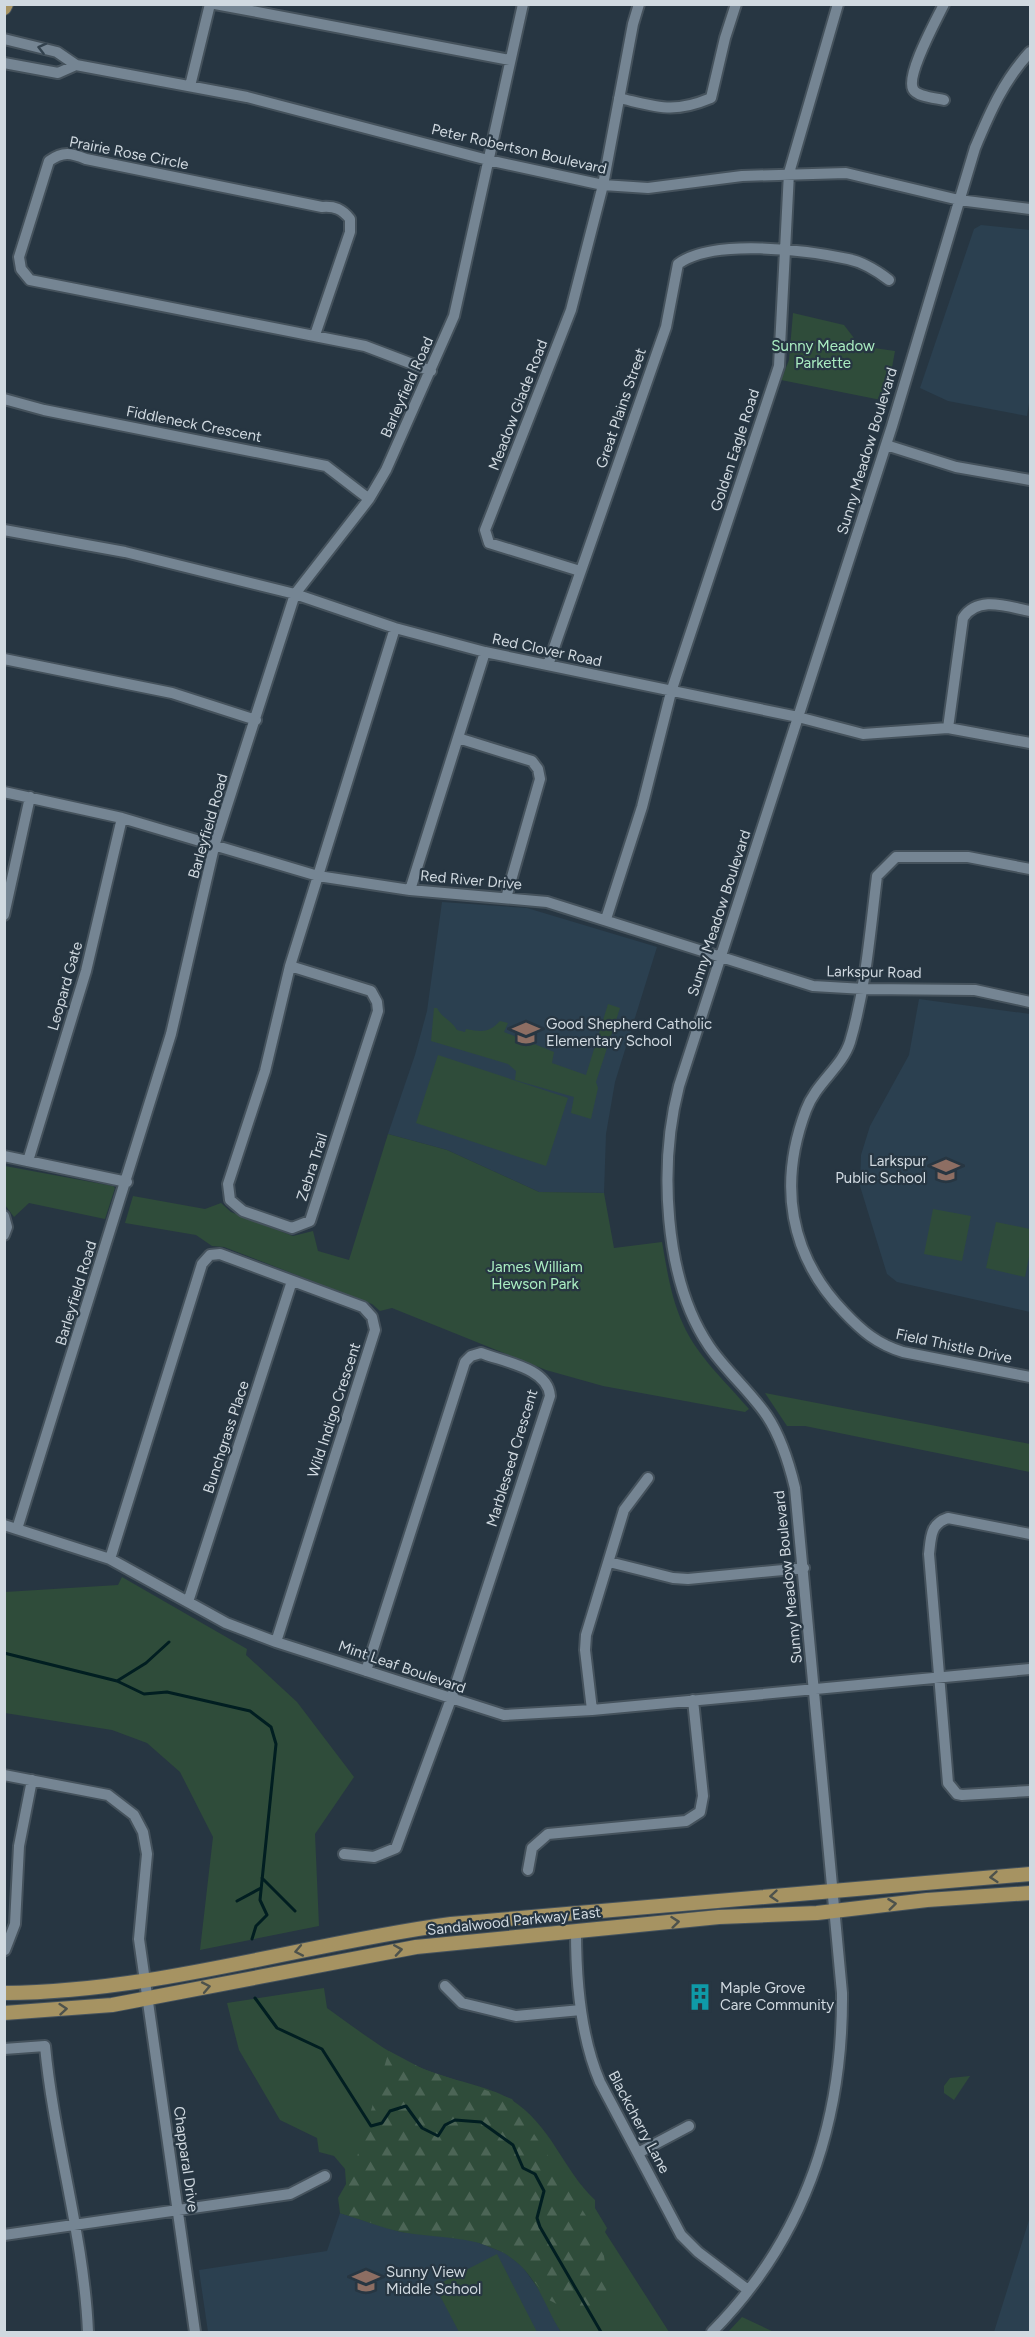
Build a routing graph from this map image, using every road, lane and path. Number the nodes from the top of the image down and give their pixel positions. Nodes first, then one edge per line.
1 (210, 4) edge
2 (215, 4) edge
3 (523, 4) edge
4 (639, 4) edge
5 (736, 4) edge
6 (838, 4) edge
7 (944, 4) edge
8 (4, 39) edge
9 (1030, 52) edge
10 (510, 60) junction
11 (4, 63) edge
12 (76, 65) junction
13 (190, 86) junction
14 (619, 98) junction
15 (944, 100) dead end
16 (488, 160) junction
17 (789, 173) junction
18 (603, 185) junction
19 (959, 200) junction
20 (1030, 210) edge
21 (785, 250) junction
22 (889, 280) dead end
23 (315, 335) junction
24 (431, 371) junction
25 (4, 399) edge
26 (886, 445) junction
27 (1030, 480) edge
28 (369, 499) junction
29 (4, 530) edge
30 (580, 571) junction
31 (295, 594) junction
32 (1030, 611) edge
33 (395, 628) junction
34 (485, 652) junction
35 (4, 659) edge
36 (548, 665) junction
37 (671, 692) junction
38 (798, 717) junction
39 (256, 720) junction
40 (948, 728) junction
41 (458, 738) junction
42 (1030, 743) edge
43 (4, 792) edge
44 (30, 797) junction
45 (122, 818) junction
46 (215, 843) junction
47 (1030, 869) edge
48 (318, 876) junction
49 (410, 890) junction
50 (506, 898) junction
51 (4, 915) edge
52 (606, 919) junction
53 (721, 957) junction
54 (290, 966) junction
55 (864, 989) junction
56 (1030, 1002) edge
57 (4, 1156) edge
58 (28, 1161) junction
59 (127, 1182) junction
60 (4, 1216) edge
61 (4, 1235) edge
62 (292, 1281) junction
63 (1030, 1377) edge
64 (648, 1478) dead end
65 (4, 1525) edge
66 (17, 1529) junction
67 (1030, 1534) edge
68 (110, 1559) junction
69 (609, 1562) junction
70 (804, 1568) junction
71 (188, 1602) junction
72 (276, 1642) junction
73 (1030, 1669) edge
74 (366, 1671) junction
75 (937, 1678) junction
76 (814, 1689) junction
77 (451, 1699) junction
78 (693, 1700) junction
79 (592, 1710) junction
80 (4, 1775) edge
81 (32, 1780) junction
82 (1030, 1791) edge
83 (344, 1854) dead end
84 (528, 1870) dead end
85 (1030, 1874) edge
86 (833, 1891) junction
87 (1030, 1893) edge
88 (834, 1912) junction
89 (576, 1932) junction
90 (5, 1950) edge
91 (445, 1986) dead end
92 (147, 1990) junction
93 (4, 1993) edge
94 (581, 2010) junction
95 (4, 2013) edge
96 (4, 2049) edge
97 (688, 2126) dead end
98 (638, 2153) junction
99 (325, 2176) dead end
100 (178, 2211) junction
101 (76, 2226) junction
102 (4, 2235) edge
103 (748, 2290) junction
104 (88, 2332) edge
105 (195, 2332) edge
106 (712, 2332) edge

1 - 13 street
2 - 10 street
3 - 10 street, Barleyfield Road
4 - 14 street
5 - 14 street
6 - 17 street, Golden Eagle Road
7 - 15 street
12 -> 8 street, Peter Robertson Boulevard
9 - 19 street, Sunny Meadow Boulevard
10 - 16 street, Barleyfield Road
11 - 12 street, Peter Robertson Boulevard
12 - 13 street, Peter Robertson Boulevard
13 - 16 street, Peter Robertson Boulevard
14 - 18 street
16 - 18 street, Peter Robertson Boulevard
16 - 24 street, Barleyfield Road
17 - 18 street, Peter Robertson Boulevard
17 - 19 street, Peter Robertson Boulevard
17 - 21 street, Golden Eagle Road
18 - 30 street, Meadow Glade Road
19 - 20 street, Peter Robertson Boulevard
19 - 26 street, Sunny Meadow Boulevard
21 - 22 street
21 - 30 street, Great Plains Street
21 - 37 street, Golden Eagle Road
23 - 23 street, Prairie Rose Circle
23 - 24 street, Prairie Rose Circle
24 - 28 street, Barleyfield Road
25 - 28 street, Fiddleneck Crescent
26 - 27 street
26 - 38 street, Sunny Meadow Boulevard
28 - 31 street, Barleyfield Road
29 - 31 street
30 - 36 street, Great Plains Street
31 - 33 street, Red Clover Road
31 - 39 street, Barleyfield Road
32 - 40 street
33 - 34 street, Red Clover Road
33 - 48 street, Zebra Trail
34 - 36 street, Red Clover Road
34 - 41 street
35 - 39 street
36 - 37 street, Red Clover Road
37 - 38 street, Red Clover Road
37 - 52 street, Golden Eagle Road
38 - 40 street, Red Clover Road
38 - 53 street, Sunny Meadow Boulevard
39 - 46 street, Barleyfield Road
40 - 42 street, Red Clover Road
41 - 49 street
41 - 50 street
43 - 44 street, Red River Drive
44 - 45 street, Red River Drive
44 - 51 street
45 - 46 street, Red River Drive
45 - 58 street, Leopard Gate
46 - 48 street, Red River Drive
46 - 59 street, Barleyfield Road
47 - 55 street, Field Thistle Drive
48 - 49 street, Red River Drive
48 - 54 street, Zebra Trail
49 - 50 street, Red River Drive
50 - 52 street, Red River Drive
52 - 53 street, Red River Drive
53 - 55 street, Larkspur Road
53 - 70 street, Sunny Meadow Boulevard
54 - 54 street, Zebra Trail
55 - 56 street, Larkspur Road
55 - 63 street, Field Thistle Drive
57 - 58 street
58 - 59 street
59 - 66 street, Barleyfield Road
60 - 61 street
62 - 68 street, Wild Indigo Crescent
62 - 71 street, Bunchgrass Place
62 - 72 street, Wild Indigo Crescent
64 - 69 street
65 - 66 street, Mint Leaf Boulevard
66 - 68 street, Mint Leaf Boulevard
67 - 75 street
68 - 71 street, Mint Leaf Boulevard
69 - 70 street
69 - 79 street
70 - 76 street, Sunny Meadow Boulevard
71 - 72 street, Mint Leaf Boulevard
72 - 74 street, Mint Leaf Boulevard
73 - 75 street, Mint Leaf Boulevard
74 - 77 street, Mint Leaf Boulevard
74 - 77 street, Marbleseed Crescent
75 - 76 street, Mint Leaf Boulevard
75 - 82 street
76 - 78 street, Mint Leaf Boulevard
76 - 86 street, Sunny Meadow Boulevard
77 - 79 street, Mint Leaf Boulevard
77 - 83 street
78 - 79 street, Mint Leaf Boulevard
78 - 84 street
80 - 81 street, Chapparal Drive
81 - 90 street
81 - 92 street, Chapparal Drive
85 -> 86 main road, Sandalwood Parkway East
86 - 88 street, Sunny Meadow Boulevard
86 -> 92 main road, Sandalwood Parkway East
88 -> 87 main road, Sandalwood Parkway East
89 -> 88 main road, Sandalwood Parkway East
88 - 103 street, Sunny Meadow Boulevard
92 -> 89 main road, Sandalwood Parkway East
89 - 94 street, Blackcherry Lane
91 - 94 street
92 - 93 main road, Sandalwood Parkway East
95 -> 92 main road, Sandalwood Parkway East
92 - 100 street, Chapparal Drive
94 - 98 street, Blackcherry Lane
96 - 101 street
97 - 98 street
98 - 103 street, Blackcherry Lane
99 - 100 street
100 - 101 street
100 - 105 street, Chapparal Drive
101 - 102 street
101 - 104 street
103 - 106 street, Sunny Meadow Boulevard

